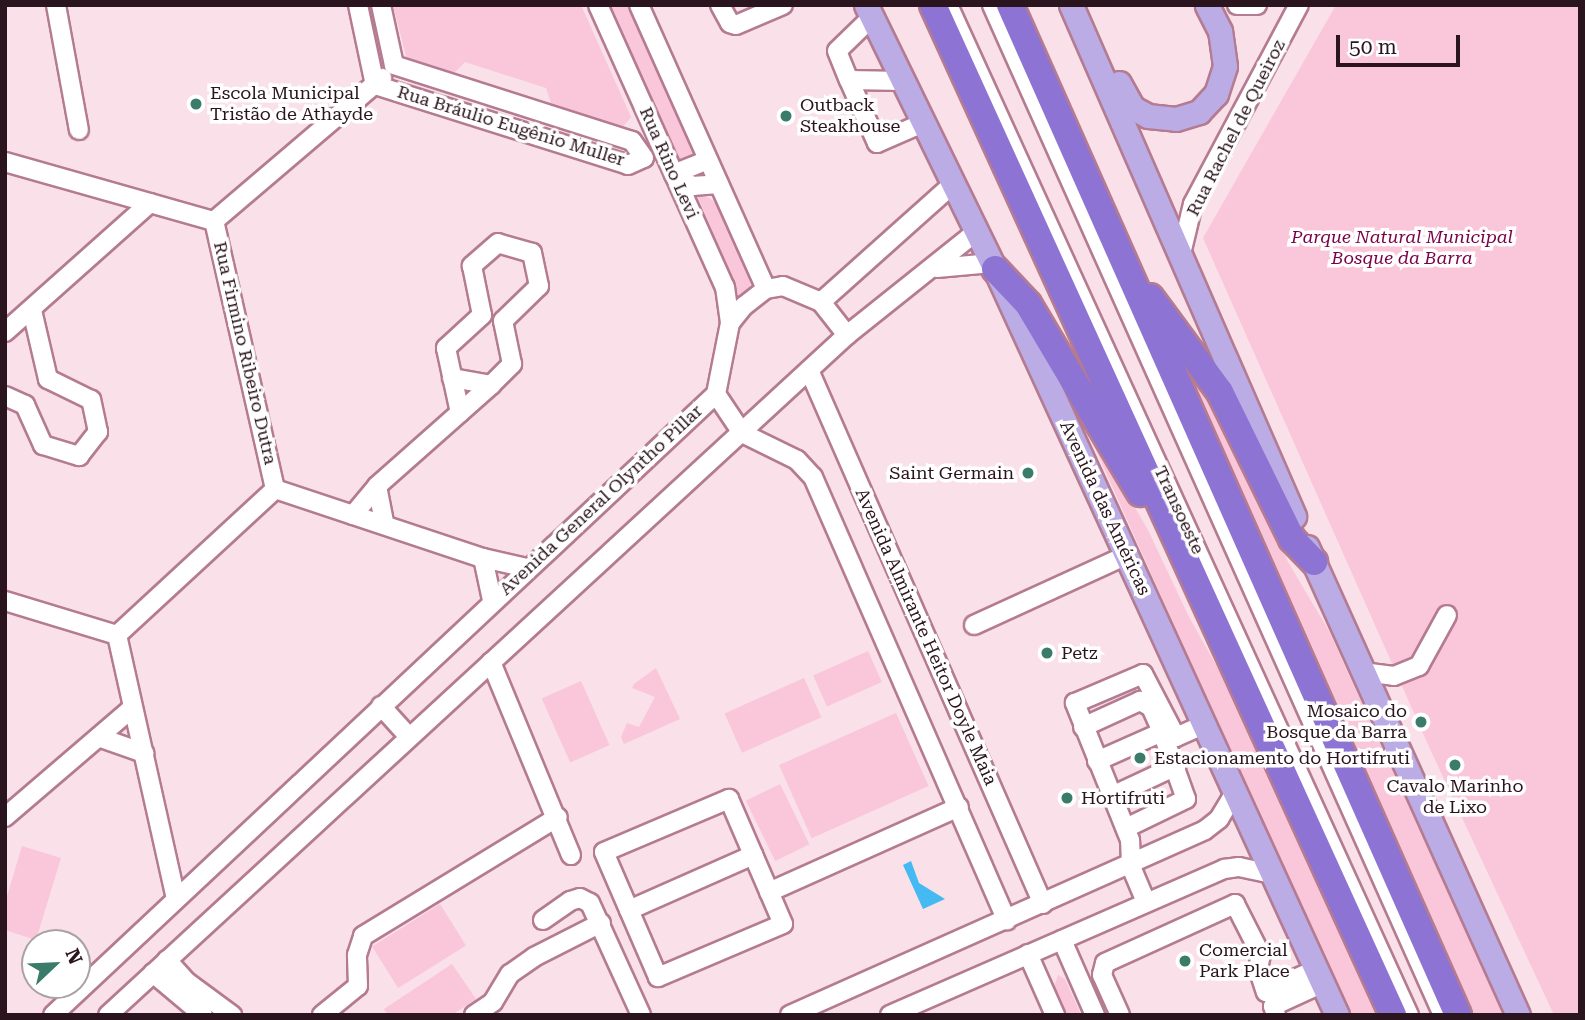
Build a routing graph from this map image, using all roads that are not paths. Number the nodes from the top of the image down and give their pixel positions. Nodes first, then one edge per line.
1 (55, 5) edge
2 (358, 5) edge
3 (381, 5) edge
4 (598, 5) edge
5 (639, 5) edge
6 (720, 5) edge
7 (783, 5) edge
8 (933, 5) edge
9 (948, 5) edge
10 (992, 5) edge
11 (1010, 5) edge
12 (1071, 5) edge
13 (1207, 5) edge
14 (1237, 5) edge
15 (1258, 5) edge
16 (1299, 5) edge
17 (868, 11) edge
18 (1094, 57) junction
19 (394, 65) junction
20 (849, 80) junction
21 (903, 81) junction
22 (375, 85) junction
23 (923, 123) junction
24 (79, 130) dead end
25 (644, 158) junction
26 (708, 160) junction
27 (5, 162) edge
28 (674, 174) junction
29 (719, 184) junction
30 (952, 185) junction
31 (150, 203) junction
32 (215, 221) junction
33 (1105, 226) junction
34 (976, 232) junction
35 (1181, 254) junction
36 (994, 266) junction
37 (927, 271) junction
38 (766, 289) junction
39 (821, 302) junction
40 (32, 310) junction
41 (730, 323) junction
42 (5, 332) edge
43 (847, 335) junction
44 (809, 370) junction
45 (452, 378) junction
46 (491, 386) junction
47 (716, 394) junction
48 (5, 396) edge
49 (460, 413) junction
50 (741, 433) junction
51 (377, 486) junction
52 (275, 489) junction
53 (353, 515) junction
54 (384, 523) junction
55 (1127, 555) junction
56 (483, 558) junction
57 (1314, 562) junction
58 (527, 568) junction
59 (492, 600) junction
60 (5, 601) edge
61 (1447, 615) dead end
62 (974, 625) dead end
63 (117, 635) junction
64 (1225, 648) junction
65 (491, 662) junction
66 (1362, 673) junction
67 (381, 706) junction
68 (132, 708) junction
69 (1205, 724) junction
70 (1083, 727) junction
71 (1162, 732) junction
72 (409, 737) junction
73 (101, 738) junction
74 (144, 753) junction
75 (1097, 761) junction
76 (1176, 766) junction
77 (1236, 792) junction
78 (1112, 796) junction
79 (959, 807) junction
80 (5, 817) edge
81 (558, 817) junction
82 (1126, 828) junction
83 (571, 855) dead end
84 (753, 855) junction
85 (866, 858) dead end
86 (1131, 866) junction
87 (841, 870) dead end
88 (1273, 874) junction
89 (769, 892) junction
90 (176, 898) junction
91 (1146, 902) junction
92 (1044, 904) junction
93 (629, 910) junction
94 (543, 920) dead end
95 (1007, 920) junction
96 (601, 923) junction
97 (1062, 940) junction
98 (1028, 954) junction
99 (167, 960) junction
100 (153, 973) junction
101 (1320, 976) junction
102 (1272, 1004) edge
103 (52, 1015) edge
104 (108, 1015) edge
105 (203, 1015) edge
106 (232, 1015) edge
107 (322, 1015) edge
108 (474, 1015) edge
109 (641, 1015) edge
110 (790, 1015) edge
111 (890, 1015) edge
112 (1055, 1015) edge
113 (1094, 1015) edge
114 (1119, 1015) edge
115 (1337, 1015) edge
116 (1392, 1015) edge
117 (1409, 1015) edge
118 (1443, 1015) edge
119 (1458, 1015) edge
120 (1518, 1015) edge

1 - 24 street
2 - 22 street
3 - 19 street
4 - 28 street, Rua Rino Levi
5 - 26 street, Rua Rino Levi
6 - 7 street
8 - 64 highway
9 - 117 street, Transoeste
10 - 118 street, Transoeste
11 - 33 highway
12 - 18 main road
13 - 18 main road
14 - 15 street
16 - 35 street, Rua Rachel de Queiroz
17 - 20 street
17 - 21 main road, Avenida das Américas
18 - 35 main road
19 - 22 street, Rua Bráulio Eugênio Muller
19 - 25 street, Rua Bráulio Eugênio Muller
20 - 21 street
20 - 23 street
21 - 23 main road, Avenida das Américas
22 - 25 street, Rua Bráulio Eugênio Muller
22 - 32 street, Rua Bráulio Eugênio Muller
23 - 30 main road, Avenida das Américas
25 - 28 street
26 - 28 street
26 - 29 street, Rua Rino Levi
27 - 31 street
28 - 29 street
28 - 41 street, Rua Rino Levi
29 - 38 street, Rua Rino Levi
30 - 34 main road, Avenida das Américas
30 - 39 street
31 - 32 street
31 - 40 street
32 - 52 street, Rua Firmino Ribeiro Dutra
33 - 57 highway
33 - 119 highway
34 - 36 main road, Avenida das Américas
34 - 37 street
35 - 57 main road
36 - 37 street
36 - 55 main road, Avenida das Américas
36 - 64 highway
37 - 43 street
38 - 39 street
38 - 41 street
39 - 43 street
40 - 42 street
40 - 48 street
41 - 47 street, Avenida General Olyntho Pillar
43 - 44 street
44 - 50 street
44 - 92 street, Avenida Almirante Heitor Doyle Maia
45 - 46 street
45 - 46 street
45 - 49 street
46 - 49 street
47 - 50 street
47 - 58 street, Avenida General Olyntho Pillar
49 - 51 street
50 - 65 street
50 - 79 street, Avenida Almirante Heitor Doyle Maia
51 - 53 street
51 - 54 street
52 - 53 street
52 - 63 street, Rua Firmino Ribeiro Dutra
53 - 54 street
54 - 56 street
55 - 62 street
55 - 69 main road, Avenida das Américas
56 - 58 street
56 - 59 street
57 - 66 main road
58 - 59 street, Avenida General Olyntho Pillar
59 - 67 street, Avenida General Olyntho Pillar
60 - 63 street
61 - 66 street
63 - 68 street
64 - 116 highway
65 - 72 street
65 - 81 street
66 - 120 main road
67 - 72 street
67 - 90 street, Avenida General Olyntho Pillar
68 - 73 street
68 - 74 street
69 - 70 street
69 - 77 main road, Avenida das Américas
70 - 71 street
70 - 75 street
71 - 75 street
71 - 76 street
72 - 99 street
73 - 74 street
73 - 80 street
74 - 90 street
75 - 78 street
76 - 78 street
76 - 82 street
77 - 86 street
77 - 88 main road, Avenida das Américas
78 - 82 street
79 - 89 street
79 - 95 street, Avenida Almirante Heitor Doyle Maia
81 - 83 street
81 - 107 street
82 - 86 street
84 - 89 street
84 - 93 street
84 - 93 street
85 - 87 street
86 - 91 street
86 - 92 street
88 - 91 street
88 - 101 main road, Avenida das Américas
89 - 93 street
90 - 103 street, Avenida General Olyntho Pillar
91 - 97 street
92 - 95 street
94 - 96 street
95 - 110 street
96 - 108 street
96 - 109 street
97 - 98 street
97 - 113 street
98 - 111 street
98 - 112 street
99 - 100 street
99 - 106 street
100 - 104 street
100 - 105 street
101 - 102 street
101 - 115 main road, Avenida das Américas
102 - 114 street

